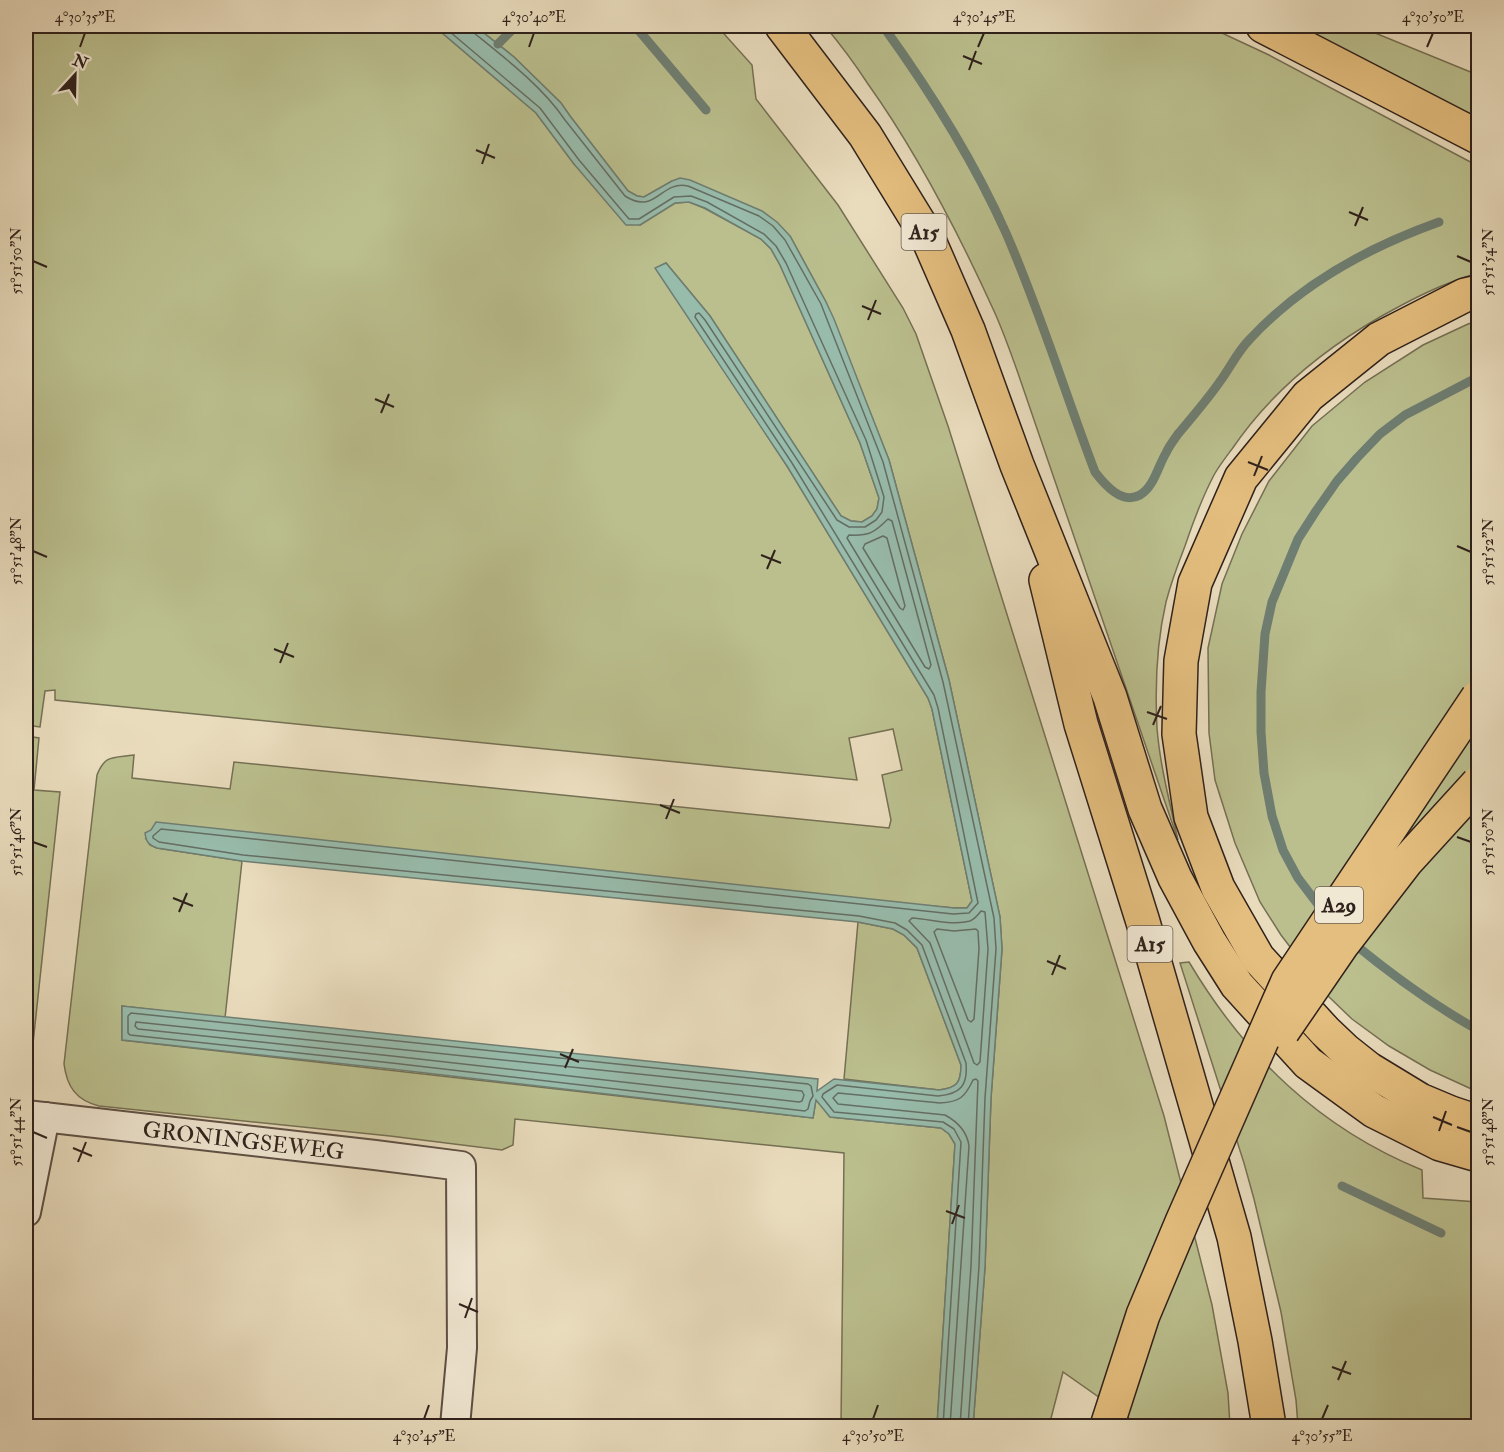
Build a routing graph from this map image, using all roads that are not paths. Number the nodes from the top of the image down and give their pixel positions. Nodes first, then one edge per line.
1 (782, 26) edge
2 (1263, 26) edge
3 (1479, 137) edge
4 (1479, 292) edge
5 (1017, 465) junction
6 (1479, 697) edge
7 (1479, 783) edge
8 (35, 1116) edge
9 (1479, 1122) edge
10 (1225, 1127) junction
11 (1479, 1155) edge
12 (26, 1212) edge
13 (455, 1426) edge
14 (1107, 1426) edge
15 (1269, 1426) edge

1 - 5 highway, A15
2 - 3 highway
4 - 9 highway
5 - 11 highway, A15
5 - 15 highway, A15
6 - 10 highway, A29, bridge
7 - 10 highway, bridge
8 - 12 street
8 - 13 street, GRONINGSEWEG
10 - 14 highway, A29, bridge

